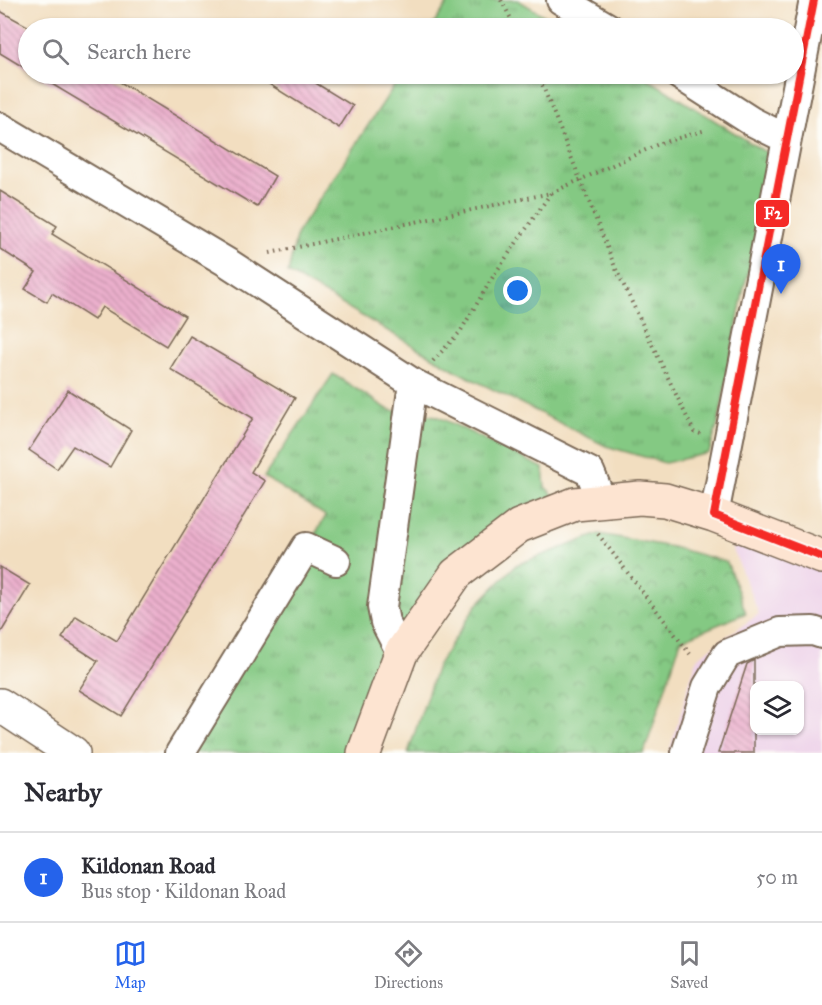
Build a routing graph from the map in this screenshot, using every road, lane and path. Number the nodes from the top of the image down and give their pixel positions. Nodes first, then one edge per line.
1 (501, 0) edge
2 (561, 0) edge
3 (814, 0) edge
4 (511, 18) edge
5 (592, 18) edge
6 (804, 49) edge
7 (542, 84) edge
8 (693, 84) edge
9 (797, 84) edge
10 (0, 127) edge
11 (715, 127) dead end
12 (786, 138) junction
13 (580, 178) junction
14 (552, 193) junction
15 (228, 263) junction
16 (413, 383) junction
17 (728, 444) junction
18 (588, 503) junction
19 (714, 515) junction
20 (822, 557) edge
21 (336, 561) dead end
22 (822, 634) edge
23 (401, 653) junction
24 (711, 681) junction
25 (0, 705) edge
26 (73, 753) edge
27 (180, 753) edge
28 (364, 753) edge
29 (686, 753) edge

1 - 4 path
2 - 5 street
3 - 6 street
7 - 13 path
8 - 12 street
9 - 12 street
10 - 15 street
11 - 13 path
12 - 17 street
13 - 14 path
13 - 17 path
14 - 15 path
14 - 16 path
15 - 16 street
16 - 18 street
16 - 23 street
17 - 19 street
18 - 19 main road
18 - 23 main road
18 - 24 path
19 - 20 main road
21 - 27 street
22 - 24 street
23 - 28 main road
24 - 29 street
25 - 26 street

